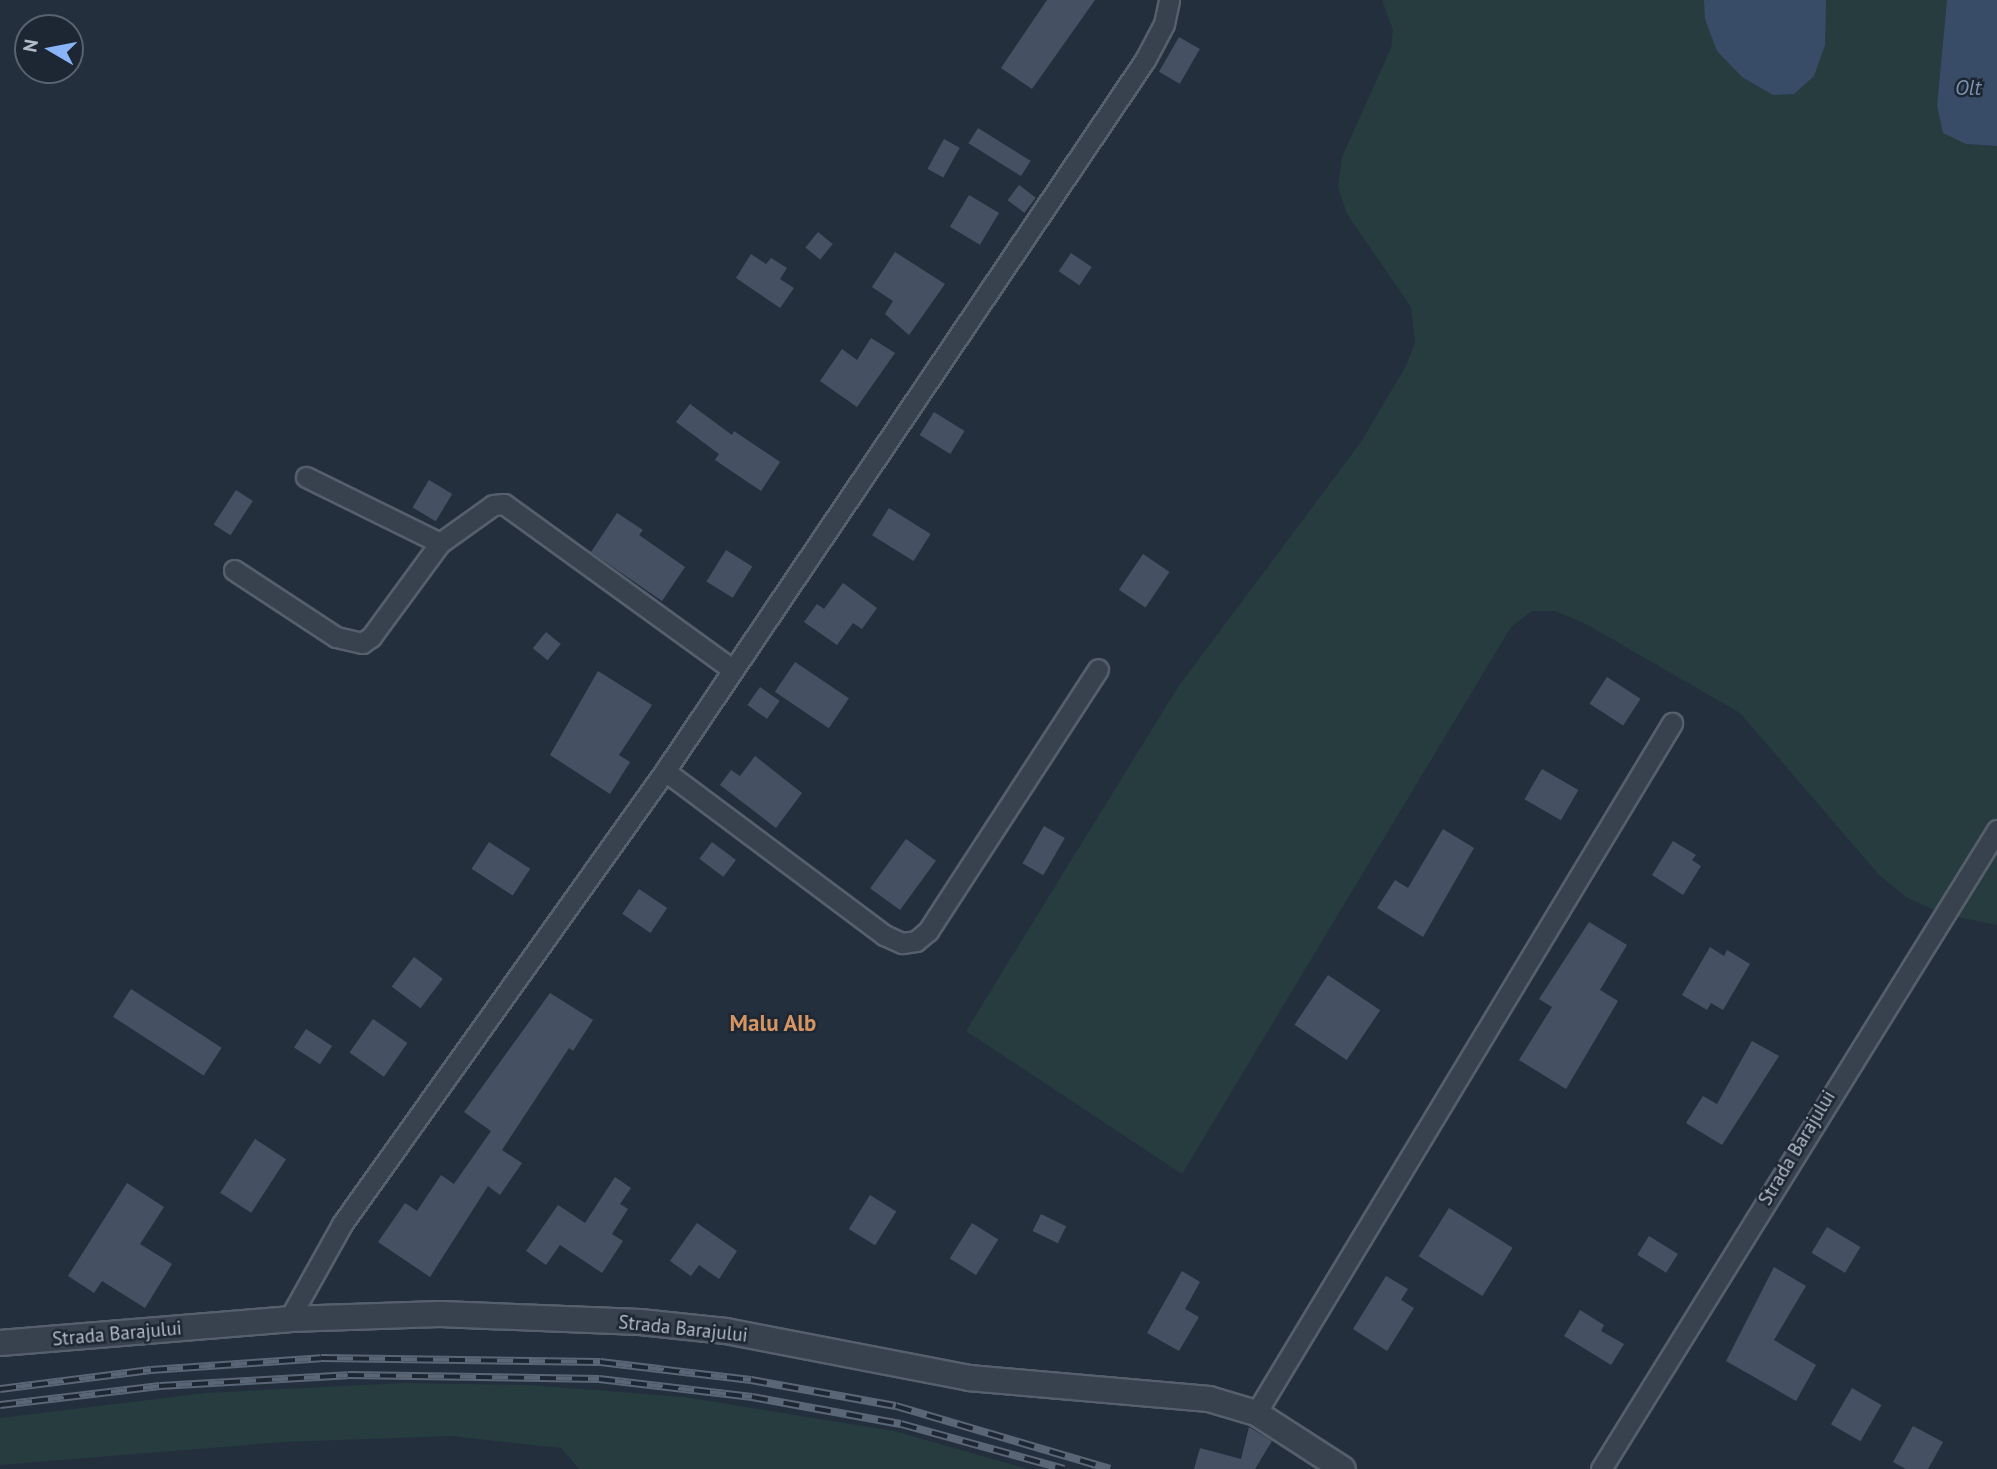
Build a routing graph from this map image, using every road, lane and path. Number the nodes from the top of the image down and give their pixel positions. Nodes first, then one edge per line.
1 (1169, 0) edge
2 (306, 477) dead end
3 (440, 543) junction
4 (234, 570) dead end
5 (1098, 669) dead end
6 (733, 670) junction
7 (1672, 723) dead end
8 (665, 771) junction
9 (1997, 830) edge
10 (289, 1320) junction
11 (0, 1343) edge
12 (1256, 1413) junction
13 (1343, 1469) edge
14 (1601, 1469) edge

1 - 6 street
2 - 3 street
3 - 4 street
3 - 6 street
5 - 8 street
6 - 8 street
7 - 12 street
8 - 10 street
9 - 14 street, Strada Barajului
10 - 11 street, Strada Barajului
10 - 12 street, Strada Barajului
12 - 13 street, Strada Barajului

